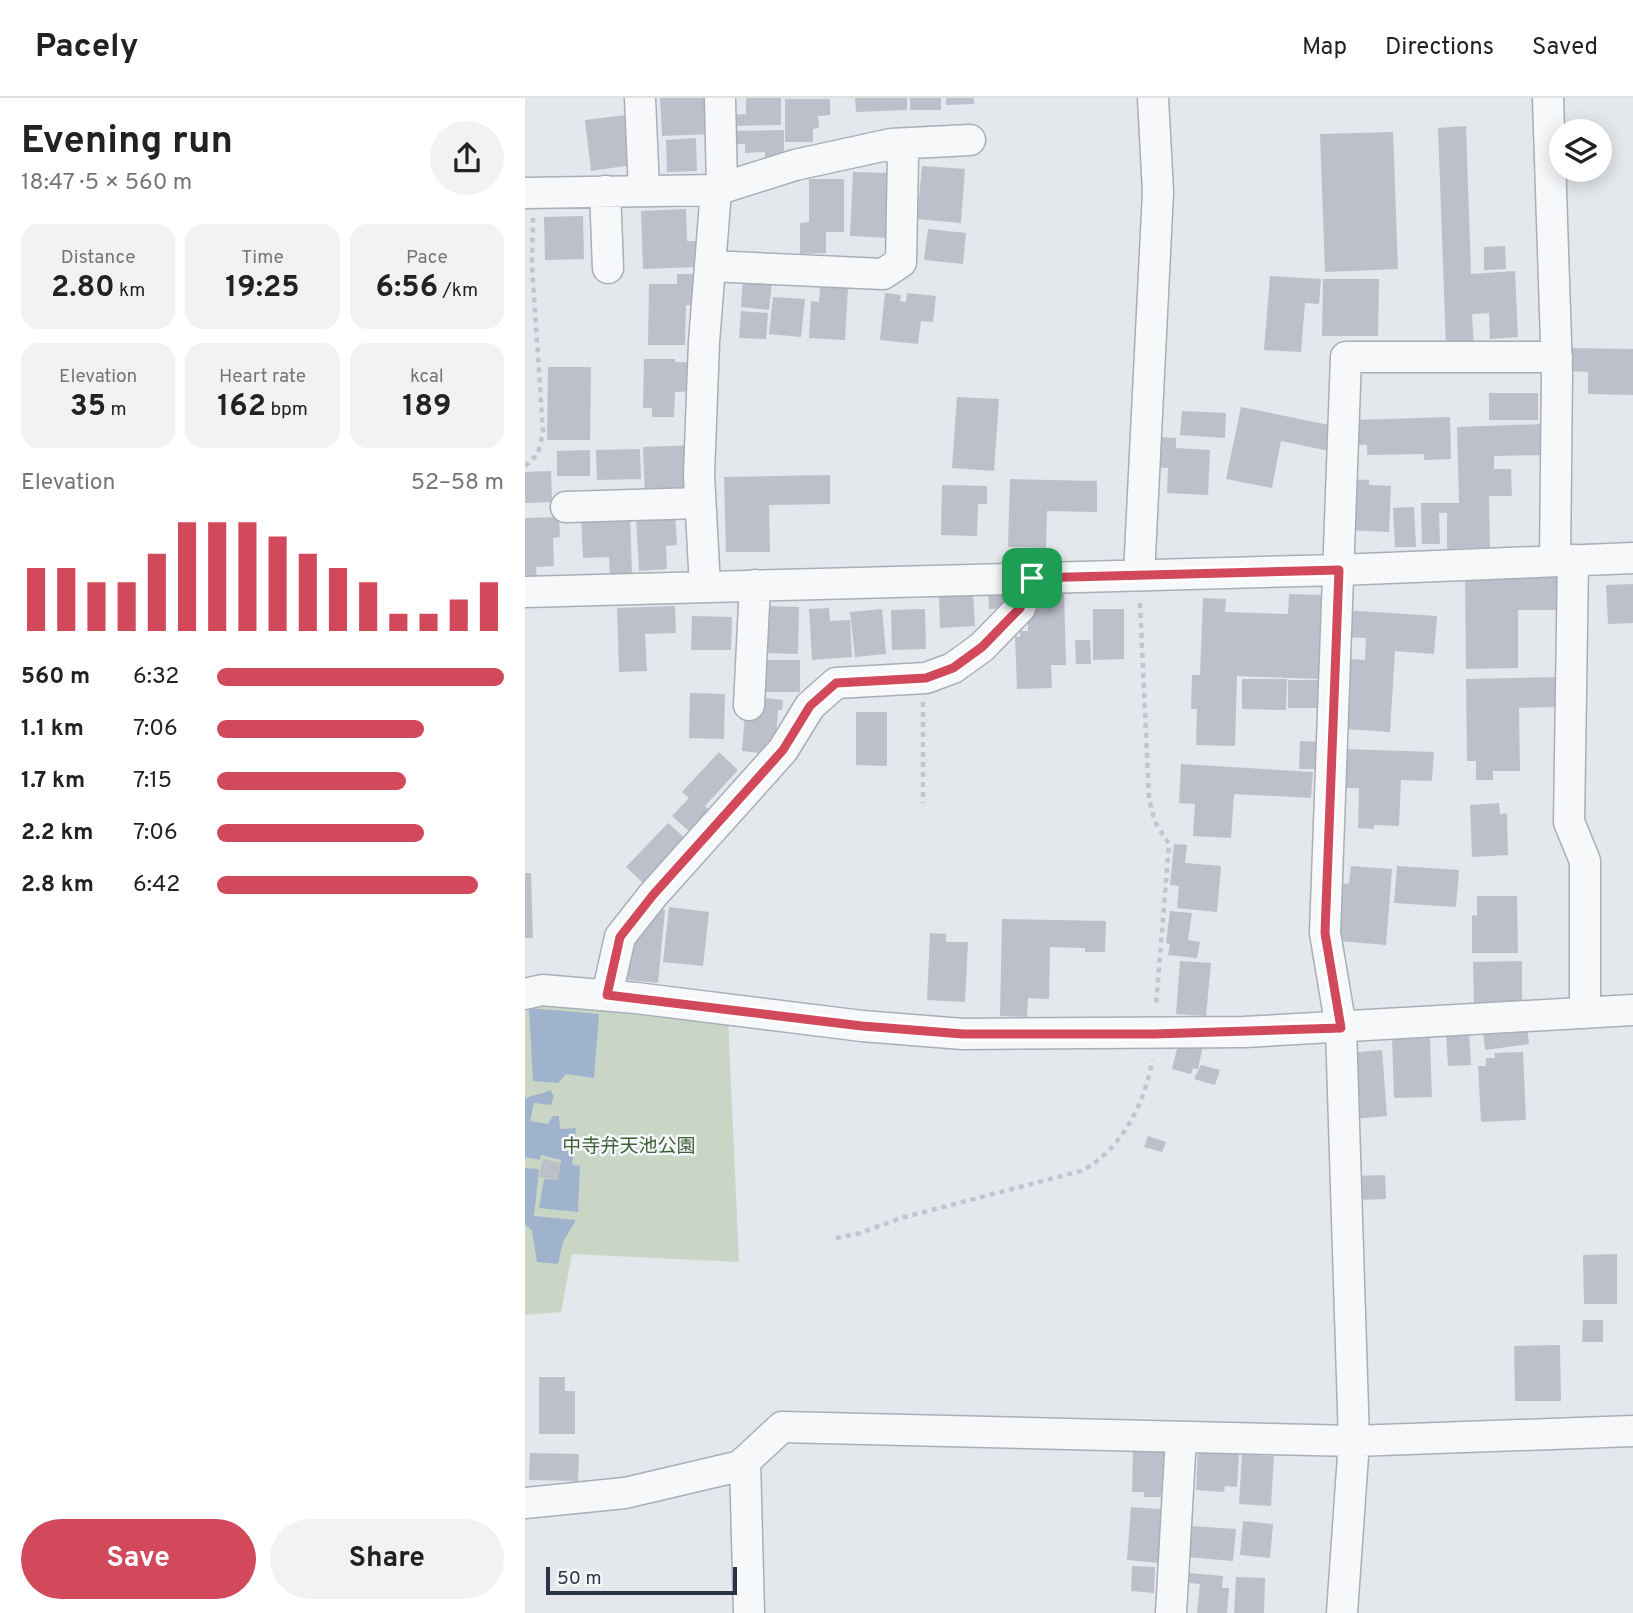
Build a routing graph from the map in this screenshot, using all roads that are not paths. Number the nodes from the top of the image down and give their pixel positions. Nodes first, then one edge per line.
1 (640, 98) edge
2 (720, 98) edge
3 (1153, 98) edge
4 (1548, 98) edge
5 (970, 141) dead end
6 (891, 144) junction
7 (719, 189) junction
8 (605, 191) junction
9 (644, 191) junction
10 (529, 193) edge
11 (710, 266) junction
12 (608, 268) dead end
13 (1557, 356) junction
14 (700, 503) junction
15 (566, 508) dead end
16 (1633, 558) edge
17 (1564, 560) junction
18 (1339, 570) junction
19 (1139, 575) junction
20 (1032, 578) junction
21 (755, 585) junction
22 (705, 587) junction
23 (525, 592) edge
24 (749, 705) dead end
25 (525, 993) edge
26 (607, 995) junction
27 (1633, 1010) edge
28 (1585, 1013) junction
29 (1341, 1028) junction
30 (1633, 1431) edge
31 (1181, 1437) junction
32 (1354, 1441) junction
33 (745, 1461) junction
34 (525, 1503) edge
35 (749, 1613) edge
36 (1171, 1613) edge
37 (1342, 1613) edge

1 - 9 street
2 - 7 street
3 - 19 street
4 - 13 street
5 - 6 street
6 - 7 street
6 - 11 street
7 - 9 street
7 - 11 street
8 - 9 street
8 - 10 street
8 - 12 street
11 - 14 street
13 - 17 street
13 - 18 street
14 - 15 street
14 - 22 street
16 - 17 street
17 - 18 street
17 - 28 street
18 - 19 street
18 - 29 street
19 - 20 street
20 - 21 street
20 - 26 street
21 - 22 street
21 - 24 street
22 - 23 street
25 - 26 street
26 - 29 street
27 - 28 street
28 - 29 street
29 - 32 street
30 - 32 street
31 - 32 street
31 - 33 street
31 - 36 street
32 - 37 street
33 - 34 street
33 - 35 street

